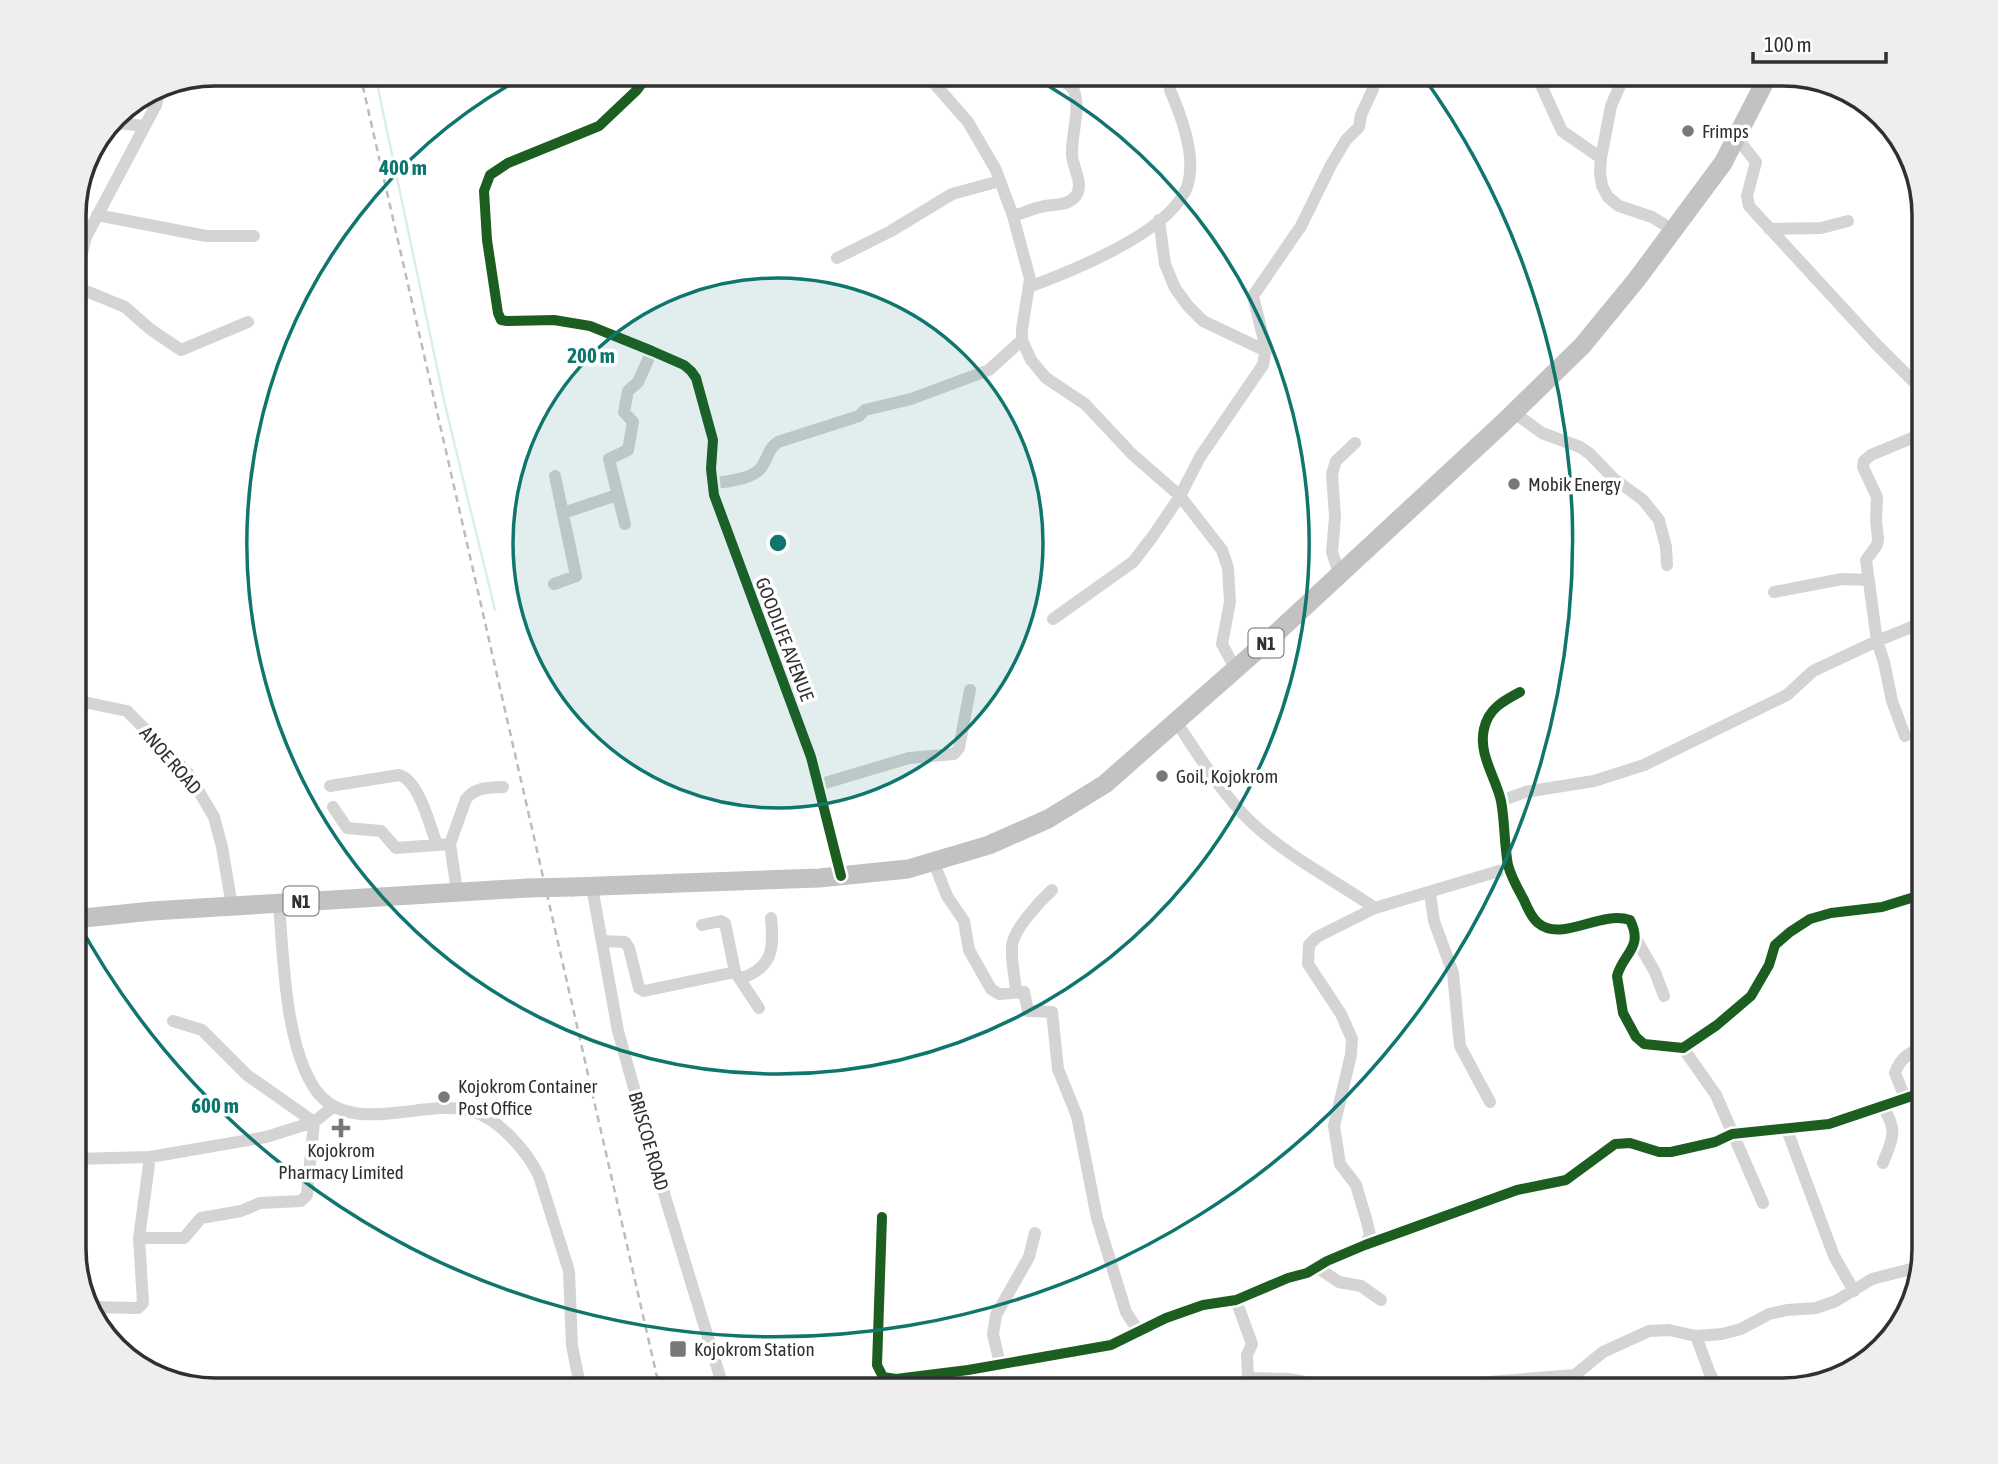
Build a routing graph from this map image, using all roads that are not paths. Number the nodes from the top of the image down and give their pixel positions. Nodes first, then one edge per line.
1 (640, 86) edge
2 (936, 86) edge
3 (1071, 86) edge
4 (1170, 86) edge
5 (1541, 86) edge
6 (1620, 86) edge
7 (1763, 86) edge
8 (1373, 89) dead end
9 (157, 100) edge
10 (124, 124) edge
11 (143, 126) junction
12 (1736, 137) junction
13 (1601, 158) junction
14 (1000, 181) junction
15 (97, 215) junction
16 (1013, 216) junction
17 (1159, 220) junction
18 (1849, 221) dead end
19 (86, 229) edge
20 (1769, 229) junction
21 (1674, 230) junction
22 (254, 236) dead end
23 (837, 258) dead end
24 (1030, 287) junction
25 (86, 290) edge
26 (248, 322) dead end
27 (1022, 341) junction
28 (652, 351) junction
29 (1266, 352) junction
30 (1912, 380) edge
31 (1513, 412) junction
32 (1912, 437) edge
33 (1355, 443) dead end
34 (555, 476) dead end
35 (712, 484) junction
36 (617, 495) junction
37 (1180, 496) junction
38 (563, 513) junction
39 (625, 524) dead end
40 (1667, 565) dead end
41 (1339, 573) junction
42 (1869, 580) junction
43 (555, 583) dead end
44 (1774, 592) dead end
45 (1053, 619) dead end
46 (1912, 627) edge
47 (1877, 641) junction
48 (1236, 670) junction
49 (970, 690) dead end
50 (1520, 692) dead end
51 (86, 702) edge
52 (1177, 723) junction
53 (1905, 736) dead end
54 (818, 785) junction
55 (330, 786) dead end
56 (503, 787) dead end
57 (1500, 801) junction
58 (333, 807) dead end
59 (444, 844) junction
60 (933, 863) junction
61 (1509, 868) junction
62 (841, 876) junction
63 (592, 887) junction
64 (1052, 890) dead end
65 (457, 891) junction
66 (1430, 893) junction
67 (1912, 898) edge
68 (279, 903) junction
69 (232, 906) junction
70 (1375, 908) junction
71 (86, 918) edge
72 (771, 918) dead end
73 (702, 925) dead end
74 (1636, 939) junction
75 (602, 941) junction
76 (737, 975) junction
77 (1016, 992) junction
78 (1664, 996) dead end
79 (759, 1007) dead end
80 (173, 1021) dead end
81 (1683, 1048) junction
82 (1912, 1053) edge
83 (1912, 1096) edge
84 (1905, 1098) junction
85 (1490, 1102) dead end
86 (334, 1106) junction
87 (1883, 1107) junction
88 (314, 1122) junction
89 (1787, 1130) junction
90 (1732, 1134) junction
91 (150, 1157) junction
92 (86, 1159) edge
93 (1883, 1163) dead end
94 (1763, 1203) dead end
95 (882, 1217) dead end
96 (1035, 1233) dead end
97 (139, 1238) junction
98 (1365, 1245) junction
99 (1318, 1268) junction
100 (1911, 1269) edge
101 (1854, 1291) junction
102 (1236, 1300) junction
103 (1381, 1300) dead end
104 (99, 1307) edge
105 (1139, 1332) junction
106 (1696, 1336) junction
107 (1000, 1364) junction
108 (968, 1370) junction
109 (1575, 1375) junction
110 (578, 1378) edge
111 (720, 1378) edge
112 (890, 1378) edge
113 (904, 1378) edge
114 (966, 1378) edge
115 (1248, 1378) edge
116 (1538, 1378) edge
117 (1576, 1378) edge
118 (1712, 1378) edge

1 - 28 street, GOODLIFE AVENUE
2 - 14 street
3 - 16 street
4 - 17 street
5 - 13 street
6 - 13 street
7 - 12 highway, N1
8 - 29 street
9 - 11 street
10 - 11 street
11 - 15 street
12 - 20 street
12 - 21 highway, N1
13 - 21 street
14 - 16 street
14 - 23 street
15 - 19 street
15 - 22 street
16 - 24 street
17 - 24 street
17 - 29 street
18 - 20 street
20 - 30 street
21 - 31 highway, N1
24 - 27 street
25 - 26 street
27 - 35 street
27 - 37 street
28 - 35 street, GOODLIFE AVENUE
28 - 36 street
29 - 37 street
31 - 40 street
31 - 41 highway, N1
32 - 42 street
33 - 41 street
34 - 38 street
35 - 54 street, GOODLIFE AVENUE
36 - 38 street
36 - 39 street
37 - 45 street
37 - 48 street
38 - 43 street
41 - 48 highway, N1
42 - 44 street
42 - 47 street
46 - 47 street
47 - 53 street
47 - 57 street
48 - 52 highway, N1
49 - 54 street
50 - 57 street
51 - 69 street, ANOE ROAD
52 - 60 highway, N1
52 - 70 street
54 - 62 street, GOODLIFE AVENUE
55 - 59 street
56 - 59 street
57 - 61 street
58 - 59 street
59 - 65 street
60 - 62 highway, N1
60 - 77 street
61 - 66 street
61 - 74 street
62 - 63 highway, N1
63 - 65 highway, N1, bridge
63 - 75 street, BRISCOE ROAD
64 - 77 street
65 - 68 highway, N1
66 - 70 street
66 - 85 street
67 - 81 street
68 - 69 highway, N1
68 - 86 street
69 - 71 highway, N1
70 - 98 street
72 - 76 street
73 - 76 street
74 - 78 street
74 - 81 street
75 - 76 street
75 - 111 street, BRISCOE ROAD
76 - 79 street
77 - 105 street
80 - 88 street
81 - 90 street
82 - 84 street
83 - 84 street
84 - 87 street
86 - 88 street
86 - 110 street
87 - 89 street
87 - 93 street
88 - 91 street
88 - 97 street
89 - 90 street
89 - 101 street
90 - 94 street
90 - 98 street
91 - 92 street
91 - 97 street
95 - 112 street
96 - 107 street
97 - 104 street
98 - 99 street
99 - 102 street
99 - 103 street
100 - 101 street
101 - 106 street
102 - 105 street
102 - 115 street
105 - 107 street
106 - 109 street
106 - 118 street
107 - 108 street
108 - 113 street
108 - 114 street
109 - 116 street
109 - 117 street

